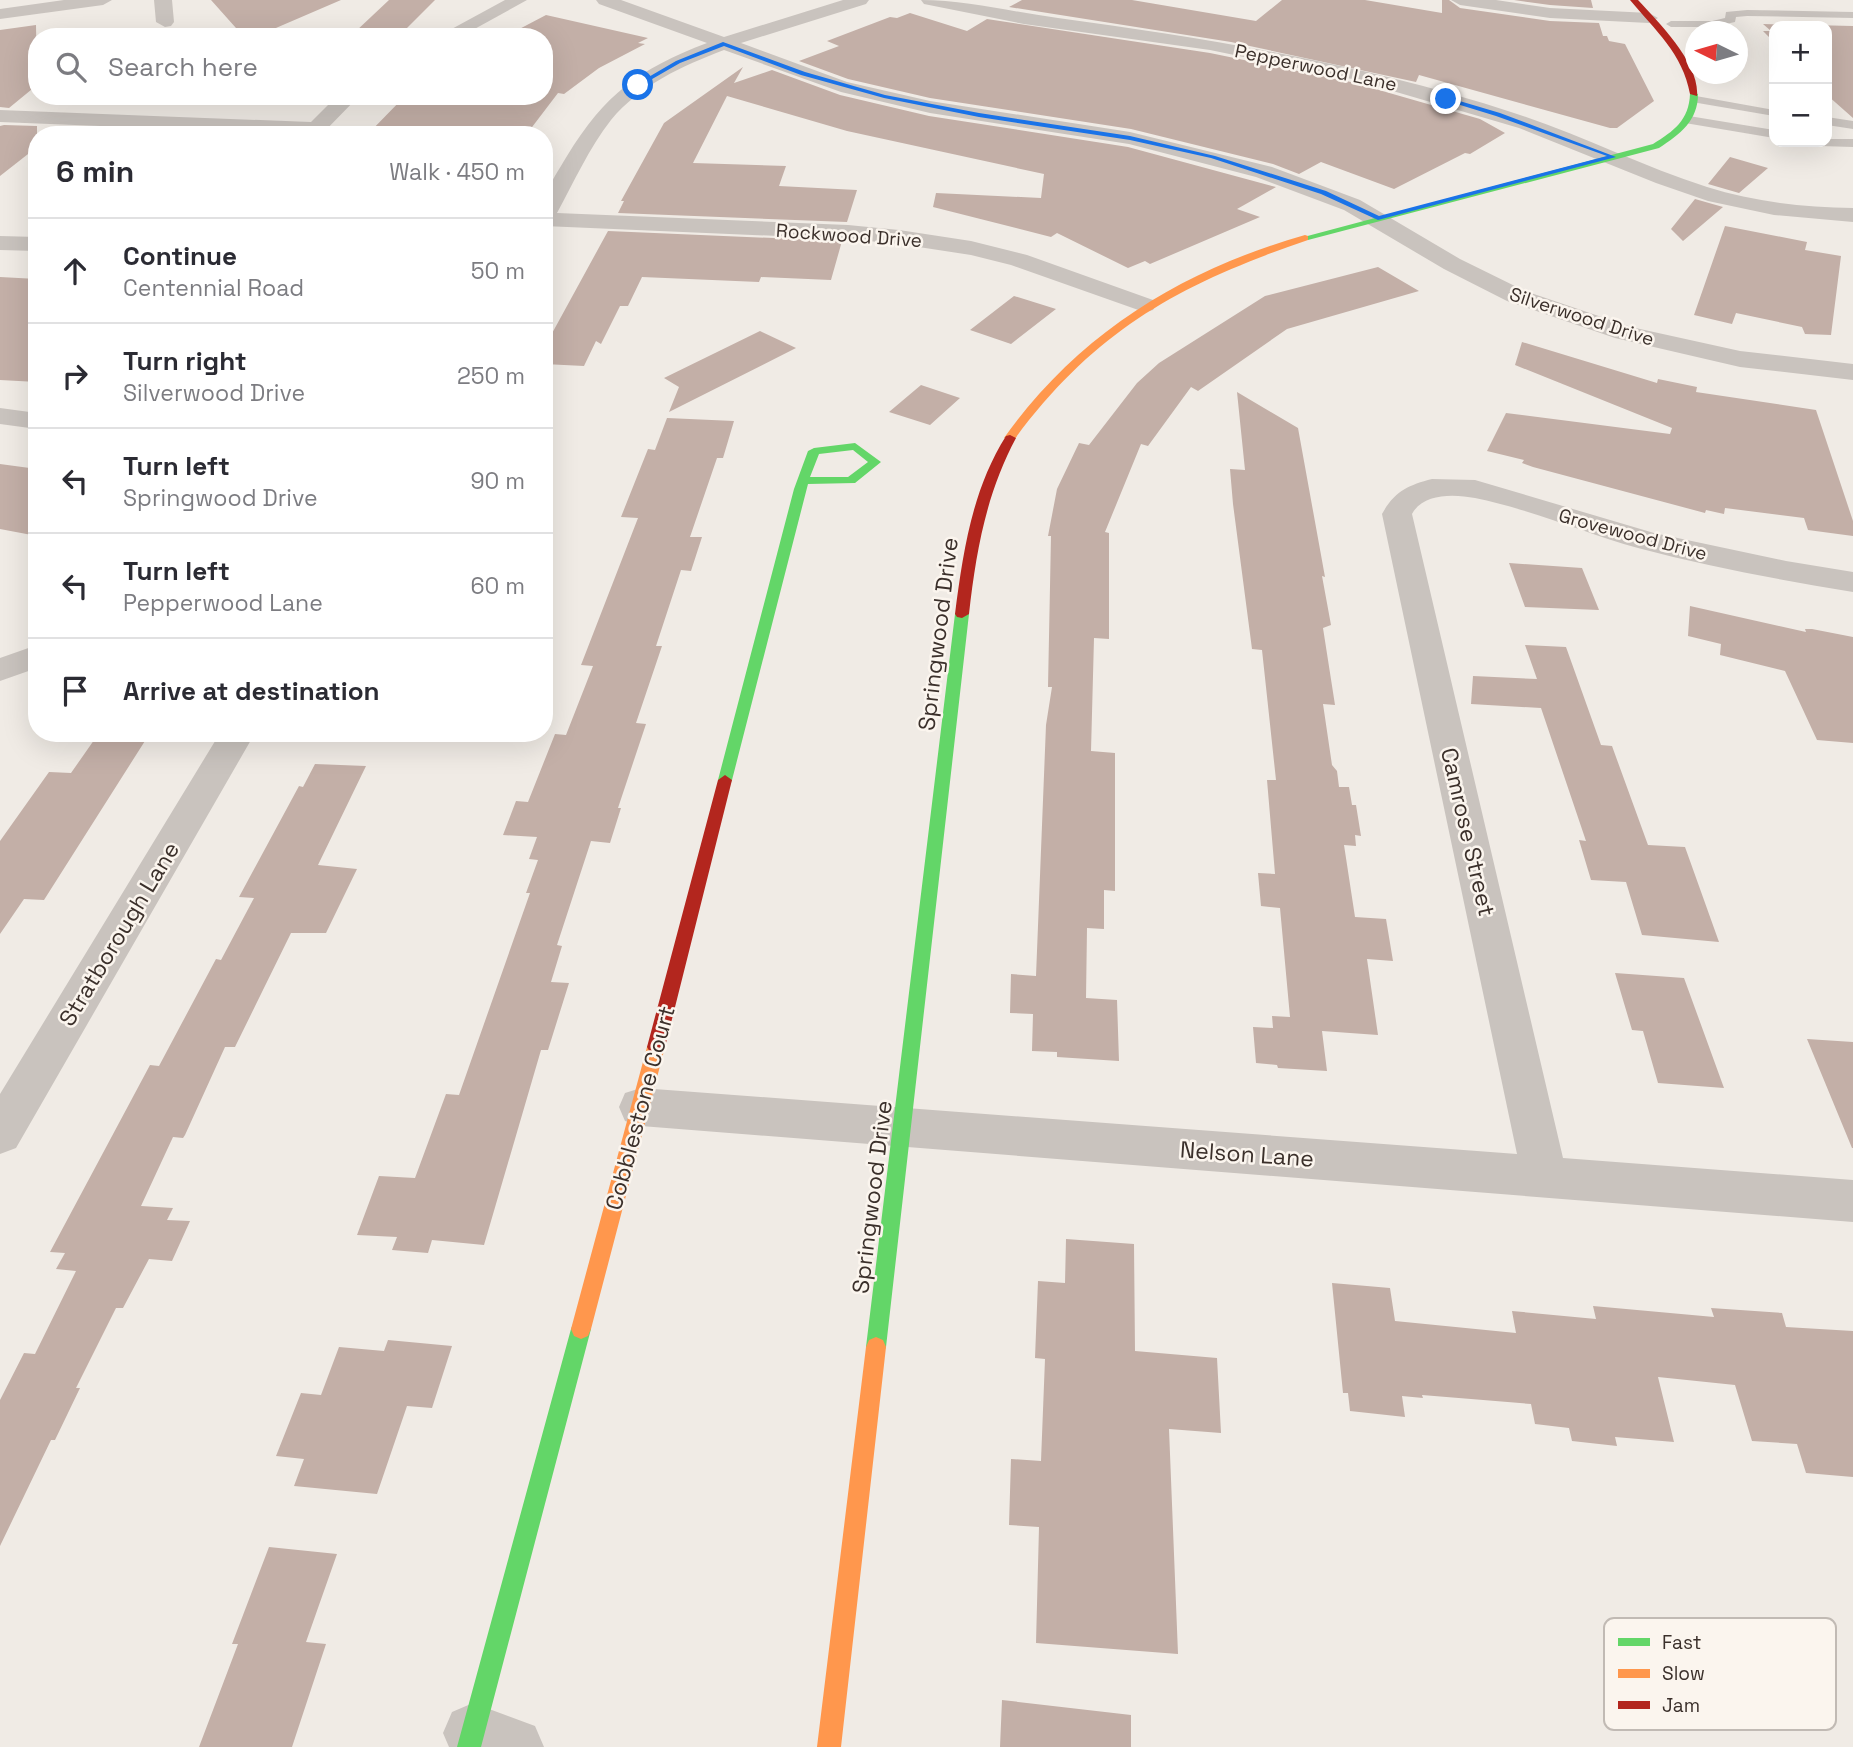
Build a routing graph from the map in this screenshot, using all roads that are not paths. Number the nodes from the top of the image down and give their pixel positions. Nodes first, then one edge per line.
1 (103, 0) edge
2 (163, 0) edge
3 (518, 0) edge
4 (605, 0) edge
5 (860, 0) edge
6 (930, 0) edge
7 (1460, 0) edge
8 (1634, 0) edge
9 (0, 14) edge
10 (1853, 15) edge
11 (1649, 18) junction
12 (165, 22) dead end
13 (1671, 24) dead end
14 (464, 28) edge
15 (723, 44) junction
16 (1696, 100) junction
17 (340, 105) edge
18 (1769, 112) edge
19 (0, 116) edge
20 (1689, 120) junction
21 (1832, 122) edge
22 (1853, 125) edge
23 (209, 126) edge
24 (318, 126) edge
25 (1769, 133) edge
26 (1832, 142) edge
27 (1853, 143) edge
28 (1613, 157) junction
29 (553, 202) edge
30 (1853, 215) edge
31 (553, 217) edge
32 (1378, 218) junction
33 (0, 243) edge
34 (28, 244) edge
35 (1144, 305) junction
36 (1853, 372) edge
37 (0, 416) edge
38 (28, 420) edge
39 (803, 481) dead end
40 (1415, 494) joint
41 (1853, 582) edge
42 (28, 659) edge
43 (0, 670) edge
44 (233, 742) edge
45 (641, 1107) junction
46 (903, 1128) junction
47 (0, 1134) edge
48 (1545, 1177) junction
49 (1853, 1201) edge
50 (485, 1742) edge
51 (829, 1747) edge

1 - 9 street
2 - 12 street
3 - 14 street
4 - 15 street, Silverwood Drive
5 - 15 street
6 - 28 street, Pepperwood Lane
7 - 11 street
8 - 11 street
10 - 13 lane
11 - 16 street
15 - 29 street
15 - 32 street, Silverwood Drive
16 - 18 lane
16 - 20 street
17 - 24 street
19 - 23 street
20 - 25 lane
20 - 28 street, Springwood Drive
21 - 22 lane
26 - 27 lane
28 - 30 street, Pepperwood Lane
28 - 32 street, Springwood Drive
31 - 35 street, Rockwood Drive
32 - 35 street, Springwood Drive
32 - 36 street, Silverwood Drive
33 - 34 street
35 - 46 street, Springwood Drive
37 - 38 street
39 - 45 street, Cobblestone Court
40 - 41 street, Grovewood Drive
40 - 48 street, Camrose Street
42 - 43 street
44 - 47 street, Stratborough Lane
45 - 46 street, Nelson Lane
45 - 50 street, Cobblestone Court
46 - 48 street, Nelson Lane
46 - 51 street, Springwood Drive
48 - 49 street, Nelson Lane

